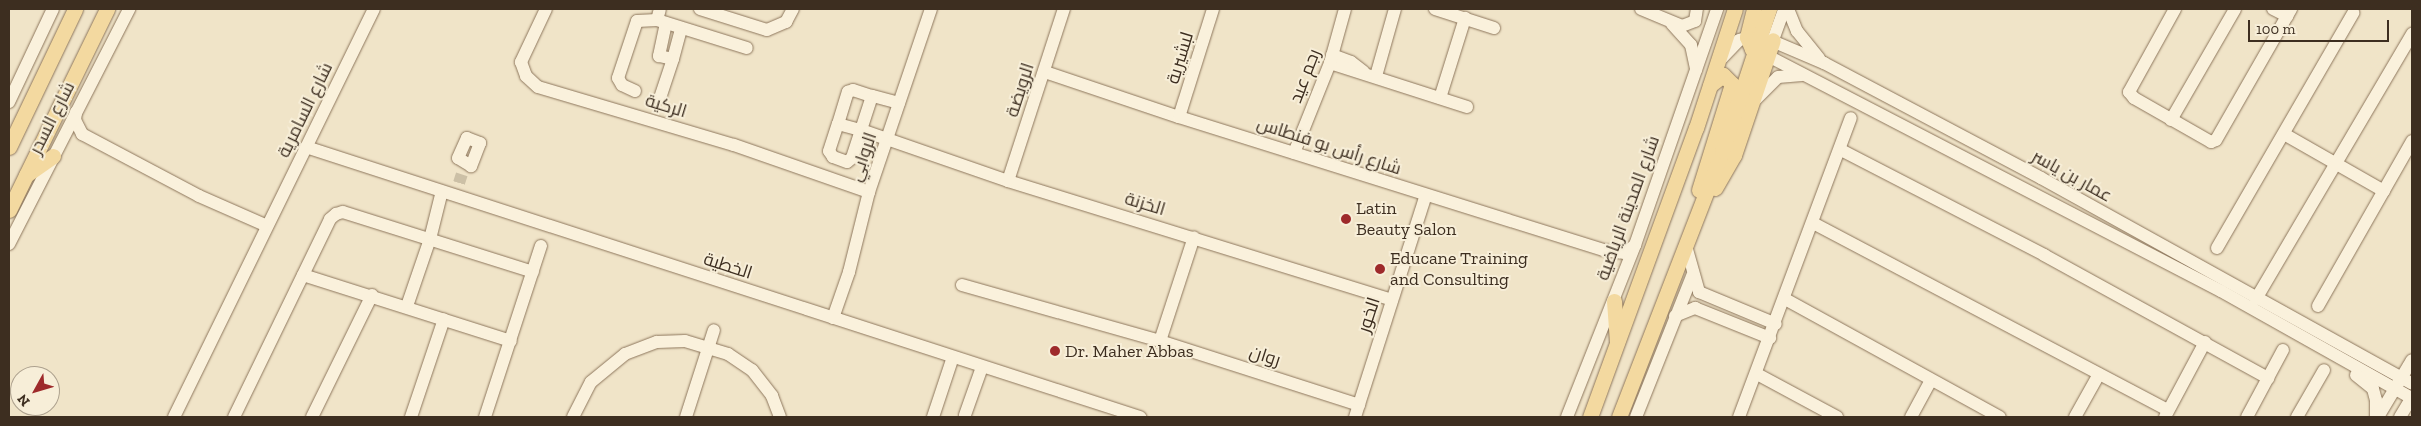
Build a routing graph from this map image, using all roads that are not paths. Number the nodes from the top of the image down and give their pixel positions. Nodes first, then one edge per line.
1 (53, 9) edge
2 (76, 9) edge
3 (107, 9) edge
4 (129, 9) edge
5 (374, 9) edge
6 (546, 9) edge
7 (700, 9) edge
8 (793, 9) edge
9 (931, 9) edge
10 (1064, 9) edge
11 (1213, 9) edge
12 (1345, 9) edge
13 (1395, 9) edge
14 (1435, 9) edge
15 (1642, 9) edge
16 (1697, 9) edge
17 (1717, 9) edge
18 (1735, 9) edge
19 (1754, 9) edge
20 (1769, 9) edge
21 (1784, 9) edge
22 (1788, 9) edge
23 (2175, 9) edge
24 (2235, 9) edge
25 (2273, 9) edge
26 (2289, 13) edge
27 (2353, 13) dead end
28 (661, 18) edge
29 (1465, 18) junction
30 (1672, 24) junction
31 (681, 28) junction
32 (1494, 28) dead end
33 (2412, 34) edge
34 (1760, 38) junction
35 (747, 48) dead end
36 (1762, 53) junction
37 (672, 59) junction
38 (1331, 59) junction
39 (1824, 63) junction
40 (1715, 67) junction
41 (1045, 72) junction
42 (1696, 73) junction
43 (1370, 74) junction
44 (1809, 75) junction
45 (1710, 85) junction
46 (635, 91) dead end
47 (872, 96) junction
48 (660, 98) dead end
49 (1440, 98) junction
50 (9, 102) edge
51 (899, 103) junction
52 (1752, 104) junction
53 (1466, 107) dead end
54 (76, 112) junction
55 (1180, 117) junction
56 (1852, 118) dead end
57 (2171, 120) junction
58 (838, 124) junction
59 (861, 130) junction
60 (82, 134) junction
61 (2284, 134) junction
62 (887, 141) junction
63 (2412, 141) edge
64 (9, 147) edge
65 (306, 147) junction
66 (56, 150) junction
67 (1841, 150) junction
68 (1294, 153) junction
69 (2336, 163) junction
70 (25, 176) junction
71 (1008, 181) junction
72 (442, 191) junction
73 (2384, 191) junction
74 (869, 192) junction
75 (1426, 195) junction
76 (1701, 205) junction
77 (9, 210) edge
78 (1813, 223) junction
79 (267, 226) junction
80 (1694, 226) junction
81 (1194, 237) junction
82 (430, 239) junction
83 (9, 244) edge
84 (1635, 245) junction
85 (541, 246) dead end
86 (1686, 246) junction
87 (2217, 248) dead end
88 (1603, 250) junction
89 (533, 272) junction
90 (303, 275) junction
91 (1692, 276) junction
92 (1623, 277) junction
93 (962, 285) dead end
94 (2221, 291) junction
95 (372, 295) junction
96 (1785, 299) junction
97 (2256, 299) junction
98 (1392, 300) junction
99 (1614, 301) junction
100 (407, 306) junction
101 (2318, 306) dead end
102 (1675, 316) junction
103 (833, 318) junction
104 (444, 319) junction
105 (1776, 324) junction
106 (714, 330) dead end
107 (1770, 338) junction
108 (511, 340) junction
109 (1160, 341) junction
110 (2205, 342) junction
111 (1617, 346) junction
112 (709, 347) junction
113 (2283, 350) dead end
114 (953, 357) junction
115 (2412, 360) edge
116 (982, 367) junction
117 (2324, 370) dead end
118 (1757, 374) junction
119 (2099, 374) junction
120 (2268, 378) junction
121 (1931, 380) junction
122 (2403, 384) edge
123 (2412, 397) edge
124 (1356, 411) edge
125 (2166, 414) edge
126 (964, 415) dead end
127 (237, 416) edge
128 (174, 417) edge
129 (312, 417) edge
130 (411, 417) edge
131 (485, 417) edge
132 (573, 417) edge
133 (686, 417) edge
134 (780, 417) edge
135 (933, 417) edge
136 (1140, 417) edge
137 (1567, 417) edge
138 (1590, 417) edge
139 (1620, 417) edge
140 (1636, 417) edge
141 (1739, 417) edge
142 (1837, 417) edge
143 (1911, 417) edge
144 (2000, 417) edge
145 (2075, 417) edge
146 (2247, 417) edge
147 (2297, 417) edge
148 (2377, 417) edge
149 (2400, 417) edge

1 - 50 street
2 - 64 main road, شارع السدر
3 - 70 main road, شارع السدر
4 - 54 street, شارع السدر
5 - 65 street, شارع السامرية
6 - 74 street, الركية
7 - 8 street
9 - 51 street, الروابي
10 - 41 street, الرويضة
11 - 55 street, لبشيرية
12 - 38 street, رجم عيد
13 - 43 street
14 - 29 street
15 - 30 street
16 - 30 street
17 - 42 street, شارع المدينة الرياضية
18 - 40 main road, شارع المدينة الرياضية
19 - 34 main road
20 - 34 main road
21 - 34 street
22 - 39 street
23 - 57 street
24 - 57 street
25 - 26 street
26 - 57 street
27 - 61 street
28 - 31 street
28 - 37 street
28 - 46 street
29 - 32 street
29 - 49 street
30 - 42 street
31 - 35 street
31 - 37 street
33 - 69 street
34 - 36 main road
34 - 36 main road
34 - 39 street, عمار بن ياسر
34 - 40 street
36 - 44 street, عمار بن ياسر
36 - 52 main road
36 - 76 main road
37 - 48 street
38 - 43 street
38 - 68 street, رجم عيد
39 - 97 street, عمار بن ياسر
40 - 45 main road, شارع المدينة الرياضية
41 - 55 street, شارع رأس بو فنطاس
41 - 71 street, الرويضة
42 - 84 street, شارع المدينة الرياضية
43 - 49 street
44 - 52 street
44 - 94 street, عمار بن ياسر
45 - 80 main road
45 - 111 main road, شارع المدينة الرياضية
47 - 51 street
47 - 58 street
47 - 59 street
49 - 53 street
51 - 62 street, الروابي
52 - 76 main road
54 - 60 street
54 - 66 street, شارع السدر
55 - 68 street, شارع رأس بو فنطاس
56 - 67 street
58 - 59 street, الخزنة
58 - 59 street
59 - 62 street, الخزنة
60 - 66 street
60 - 79 street
61 - 69 street
61 - 87 street
62 - 71 street, الخزنة
62 - 74 street, الروابي
63 - 73 street
65 - 72 street, الخطية
65 - 79 street, شارع السامرية
66 - 70 main road
66 - 83 street, شارع السدر
67 - 78 street
67 - 110 street
68 - 75 street, شارع رأس بو فنطاس
69 - 73 street
69 - 97 street
70 - 77 main road, شارع السدر
71 - 81 street, الخزنة
72 - 82 street
72 - 103 street, الخطية
73 - 101 street
74 - 103 street, الروابي
75 - 88 street, شارع رأس بو فنطاس
75 - 98 street, الخور
76 - 80 main road
78 - 96 street
78 - 119 street
79 - 128 street, شارع السامرية
80 - 86 main road
81 - 98 street, الخزنة
81 - 109 street
82 - 89 street
82 - 90 street
82 - 100 street
84 - 88 street, شارع رأس بو فنطاس
84 - 92 street, شارع المدينة الرياضية
85 - 89 street
86 - 91 street
86 - 139 main road
88 - 92 street, شارع رأس بو فنطاس
89 - 108 street
90 - 95 street
90 - 127 street
91 - 102 street
91 - 105 street
92 - 99 street, شارع المدينة الرياضية
93 - 109 street, روان
94 - 122 street, عمار بن ياسر
94 - 148 street
95 - 100 street
95 - 129 street
96 - 105 street
96 - 121 street
97 - 122 street, عمار بن ياسر
98 - 124 street, الخور
99 - 111 main road
99 - 137 street, شارع المدينة الرياضية
100 - 104 street
102 - 107 street
102 - 140 street
103 - 114 street, الخطية
104 - 108 street
104 - 130 street
105 - 107 street
106 - 112 street
107 - 118 street
108 - 131 street
109 - 124 street, روان
110 - 120 street
110 - 125 street
111 - 138 main road, شارع المدينة الرياضية
112 - 132 street
112 - 133 street
112 - 134 street
113 - 120 street
114 - 116 street, الخطية
114 - 135 street
115 - 122 street
116 - 126 street
116 - 136 street, الخطية
117 - 147 street
118 - 141 street
118 - 142 street
119 - 125 street
119 - 145 street
120 - 146 street
121 - 143 street
121 - 144 street
122 - 123 street, عمار بن ياسر
122 - 148 street
123 - 149 street

